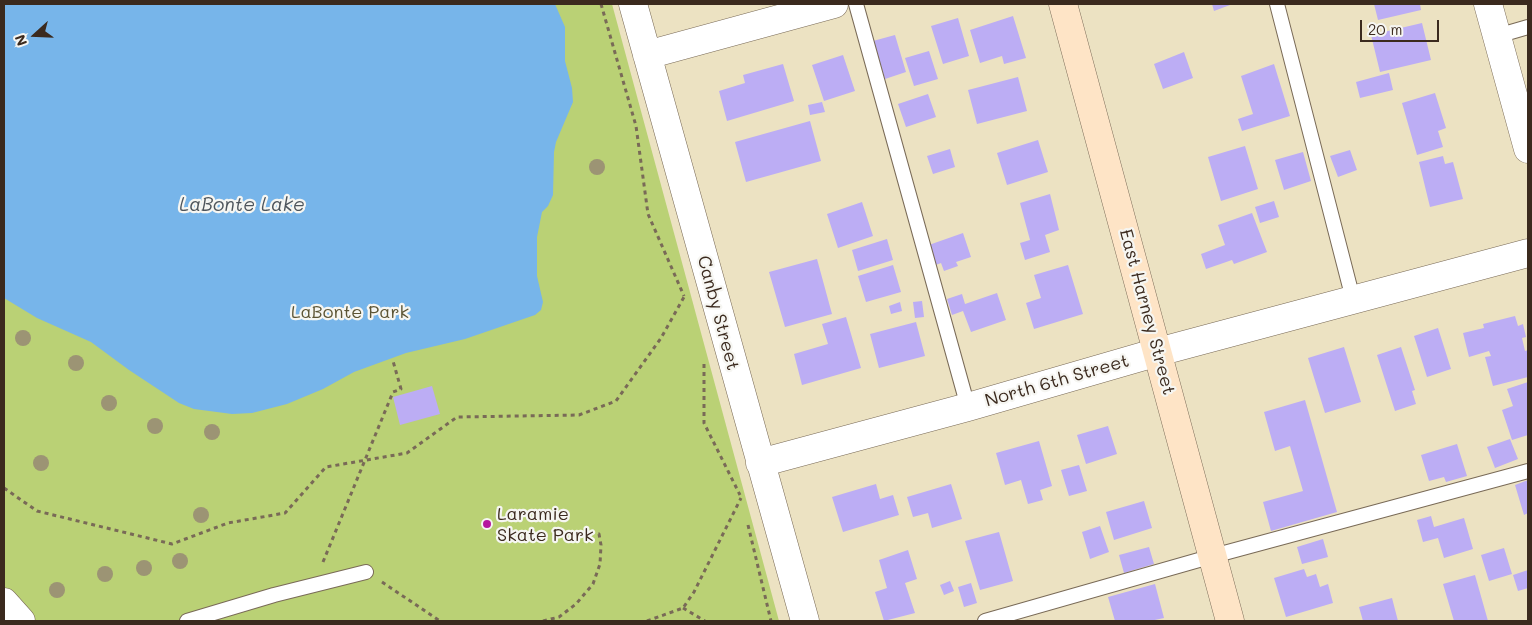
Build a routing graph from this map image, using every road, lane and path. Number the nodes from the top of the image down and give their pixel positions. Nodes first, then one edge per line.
1 (601, 4) edge
2 (633, 4) edge
3 (834, 4) edge
4 (856, 4) edge
5 (1063, 4) edge
6 (1277, 4) edge
7 (1488, 4) edge
8 (1528, 28) edge
9 (1497, 36) junction
10 (647, 56) junction
11 (1528, 150) edge
12 (1528, 253) edge
13 (684, 297) junction
14 (1353, 299) junction
15 (687, 306) dead end
16 (1158, 352) junction
17 (393, 361) dead end
18 (704, 362) dead end
19 (968, 407) junction
20 (365, 460) junction
21 (760, 463) junction
22 (1528, 471) edge
23 (4, 488) edge
24 (741, 498) junction
25 (743, 507) dead end
26 (746, 516) dead end
27 (596, 535) dead end
28 (1213, 556) junction
29 (366, 572) joint
30 (314, 585) junction
31 (4, 602) edge
32 (683, 608) junction
33 (22, 621) edge
34 (187, 621) edge
35 (440, 621) edge
36 (543, 621) edge
37 (647, 621) edge
38 (705, 621) edge
39 (772, 621) edge
40 (805, 621) edge
41 (985, 621) edge
42 (1230, 621) edge

1 - 13 path
2 - 10 street, Canby Street
3 - 10 street
4 - 19 lane
5 - 16 main road, East Harney Street
6 - 14 lane
7 - 9 street
8 - 9 lane
9 - 11 street
10 - 21 street, Canby Street
12 - 14 street, North 6th Street
13 - 15 path
13 - 20 path
14 - 16 street, North 6th Street
16 - 19 street, North 6th Street
16 - 28 main road, East Harney Street
17 - 20 path
18 - 24 path
19 - 21 street, North 6th Street
20 - 23 path
20 - 30 path
21 - 40 street, Canby Street
22 - 28 lane
24 - 25 path
24 - 32 path
26 - 39 path
27 - 36 path
28 - 41 lane
28 - 42 main road, East Harney Street
29 - 30 lane
29 - 35 path
30 - 34 lane
31 - 33 street
32 - 37 path
32 - 38 path

